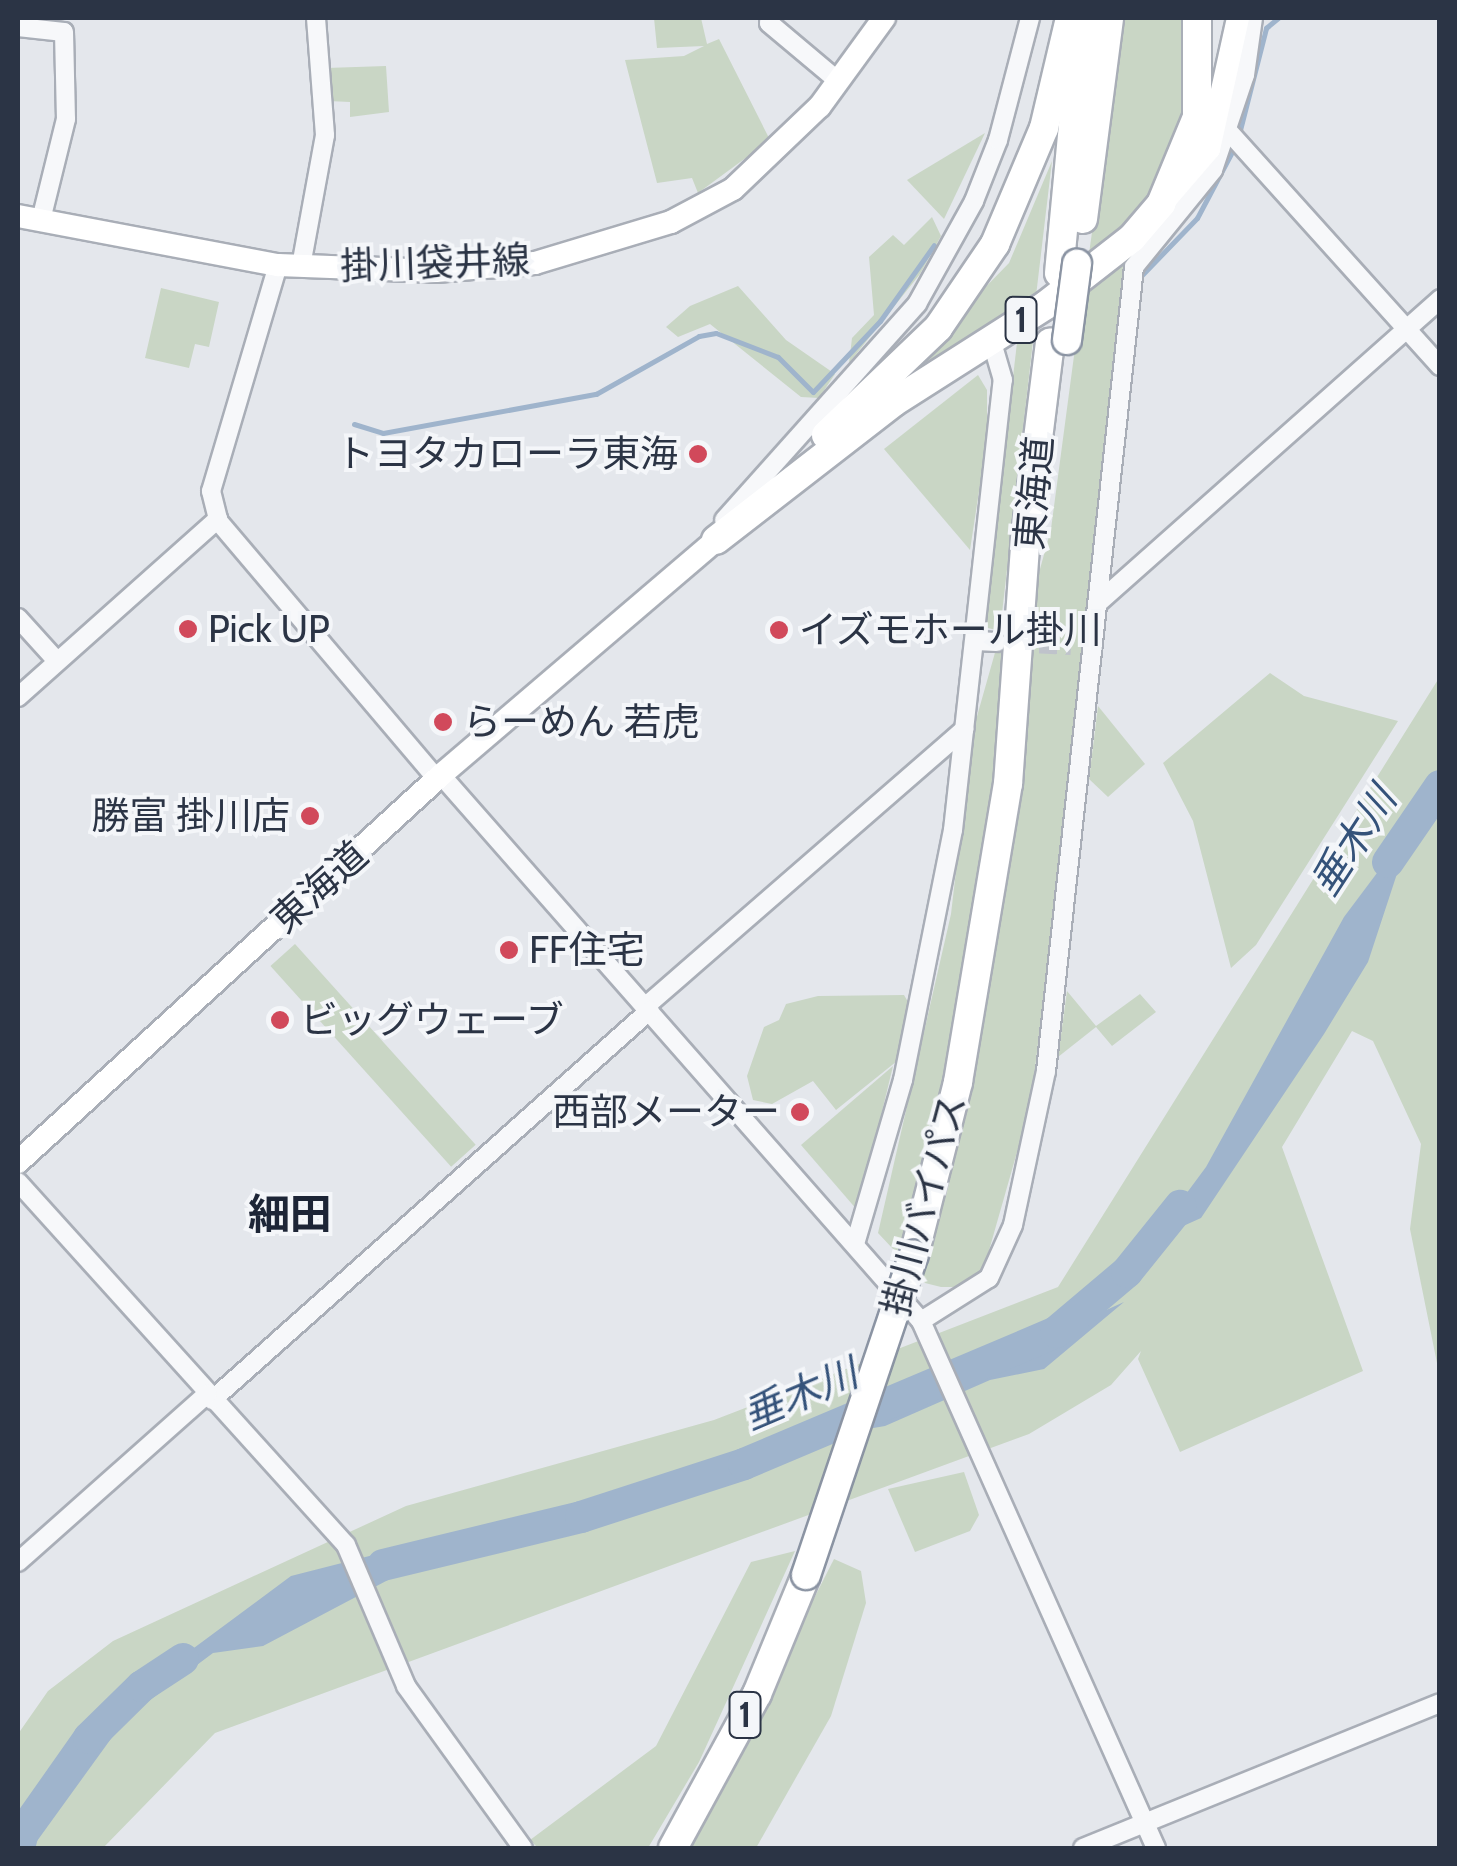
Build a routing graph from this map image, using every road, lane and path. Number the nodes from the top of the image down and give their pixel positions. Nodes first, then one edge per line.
1 (32, 18) edge
2 (316, 18) edge
3 (770, 18) edge
4 (884, 18) edge
5 (1030, 18) edge
6 (1070, 18) edge
7 (1084, 18) edge
8 (1110, 18) edge
9 (1196, 18) edge
10 (1250, 18) edge
11 (18, 24) edge
12 (838, 80) junction
13 (1230, 133) junction
14 (1161, 204) junction
15 (18, 216) edge
16 (41, 220) junction
17 (290, 266) junction
18 (1068, 269) junction
19 (1440, 299) edge
20 (1406, 328) junction
21 (991, 338) junction
22 (1440, 366) edge
23 (218, 519) junction
24 (716, 540) junction
25 (674, 577) junction
26 (1028, 581) joint
27 (1098, 603) junction
28 (18, 618) edge
29 (976, 641) junction
30 (997, 642) tunnel mouth
31 (1071, 646) tunnel mouth
32 (1093, 647) junction
33 (58, 661) junction
34 (18, 697) edge
35 (965, 728) junction
36 (439, 777) junction
37 (648, 1008) junction
38 (18, 1162) edge
39 (18, 1182) edge
40 (856, 1244) junction
41 (921, 1321) junction
42 (209, 1397) junction
43 (18, 1562) edge
44 (1440, 1703) edge
45 (1145, 1822) junction
46 (523, 1848) edge
47 (673, 1848) edge
48 (1082, 1848) edge
49 (1156, 1848) edge

1 - 11 street
2 - 17 street
3 - 12 street
4 - 12 main road, 掛川袋井線
5 - 25 street
6 - 24 highway, 1
7 - 18 highway, 東海道 / 1
8 - 18 highway, 東海道 / 1
9 - 14 highway, 1
10 - 13 street
10 - 14 main road
11 - 16 street
12 - 17 main road, 掛川袋井線
13 - 20 street
13 - 27 street
14 - 21 highway, 1
15 - 16 main road, 掛川袋井線
16 - 17 main road, 掛川袋井線
17 - 23 street
18 - 26 highway, 東海道 / 1
19 - 20 street
20 - 22 street
20 - 27 street
21 - 24 highway, 1
21 - 29 street
23 - 33 street
23 - 36 street
24 - 25 main road, 東海道
25 - 36 main road, 東海道
26 - 47 highway, 掛川バイパス / 1, bridge
27 - 32 street
28 - 33 street
29 - 30 street
29 - 35 street
31 - 32 street
32 - 41 street
33 - 34 street
35 - 37 street
35 - 40 street
36 - 37 street
36 - 38 main road, 東海道
37 - 40 street
37 - 42 street
39 - 42 street
40 - 41 street
41 - 45 street
42 - 43 street
42 - 46 street
44 - 45 street
45 - 48 street
45 - 49 street

